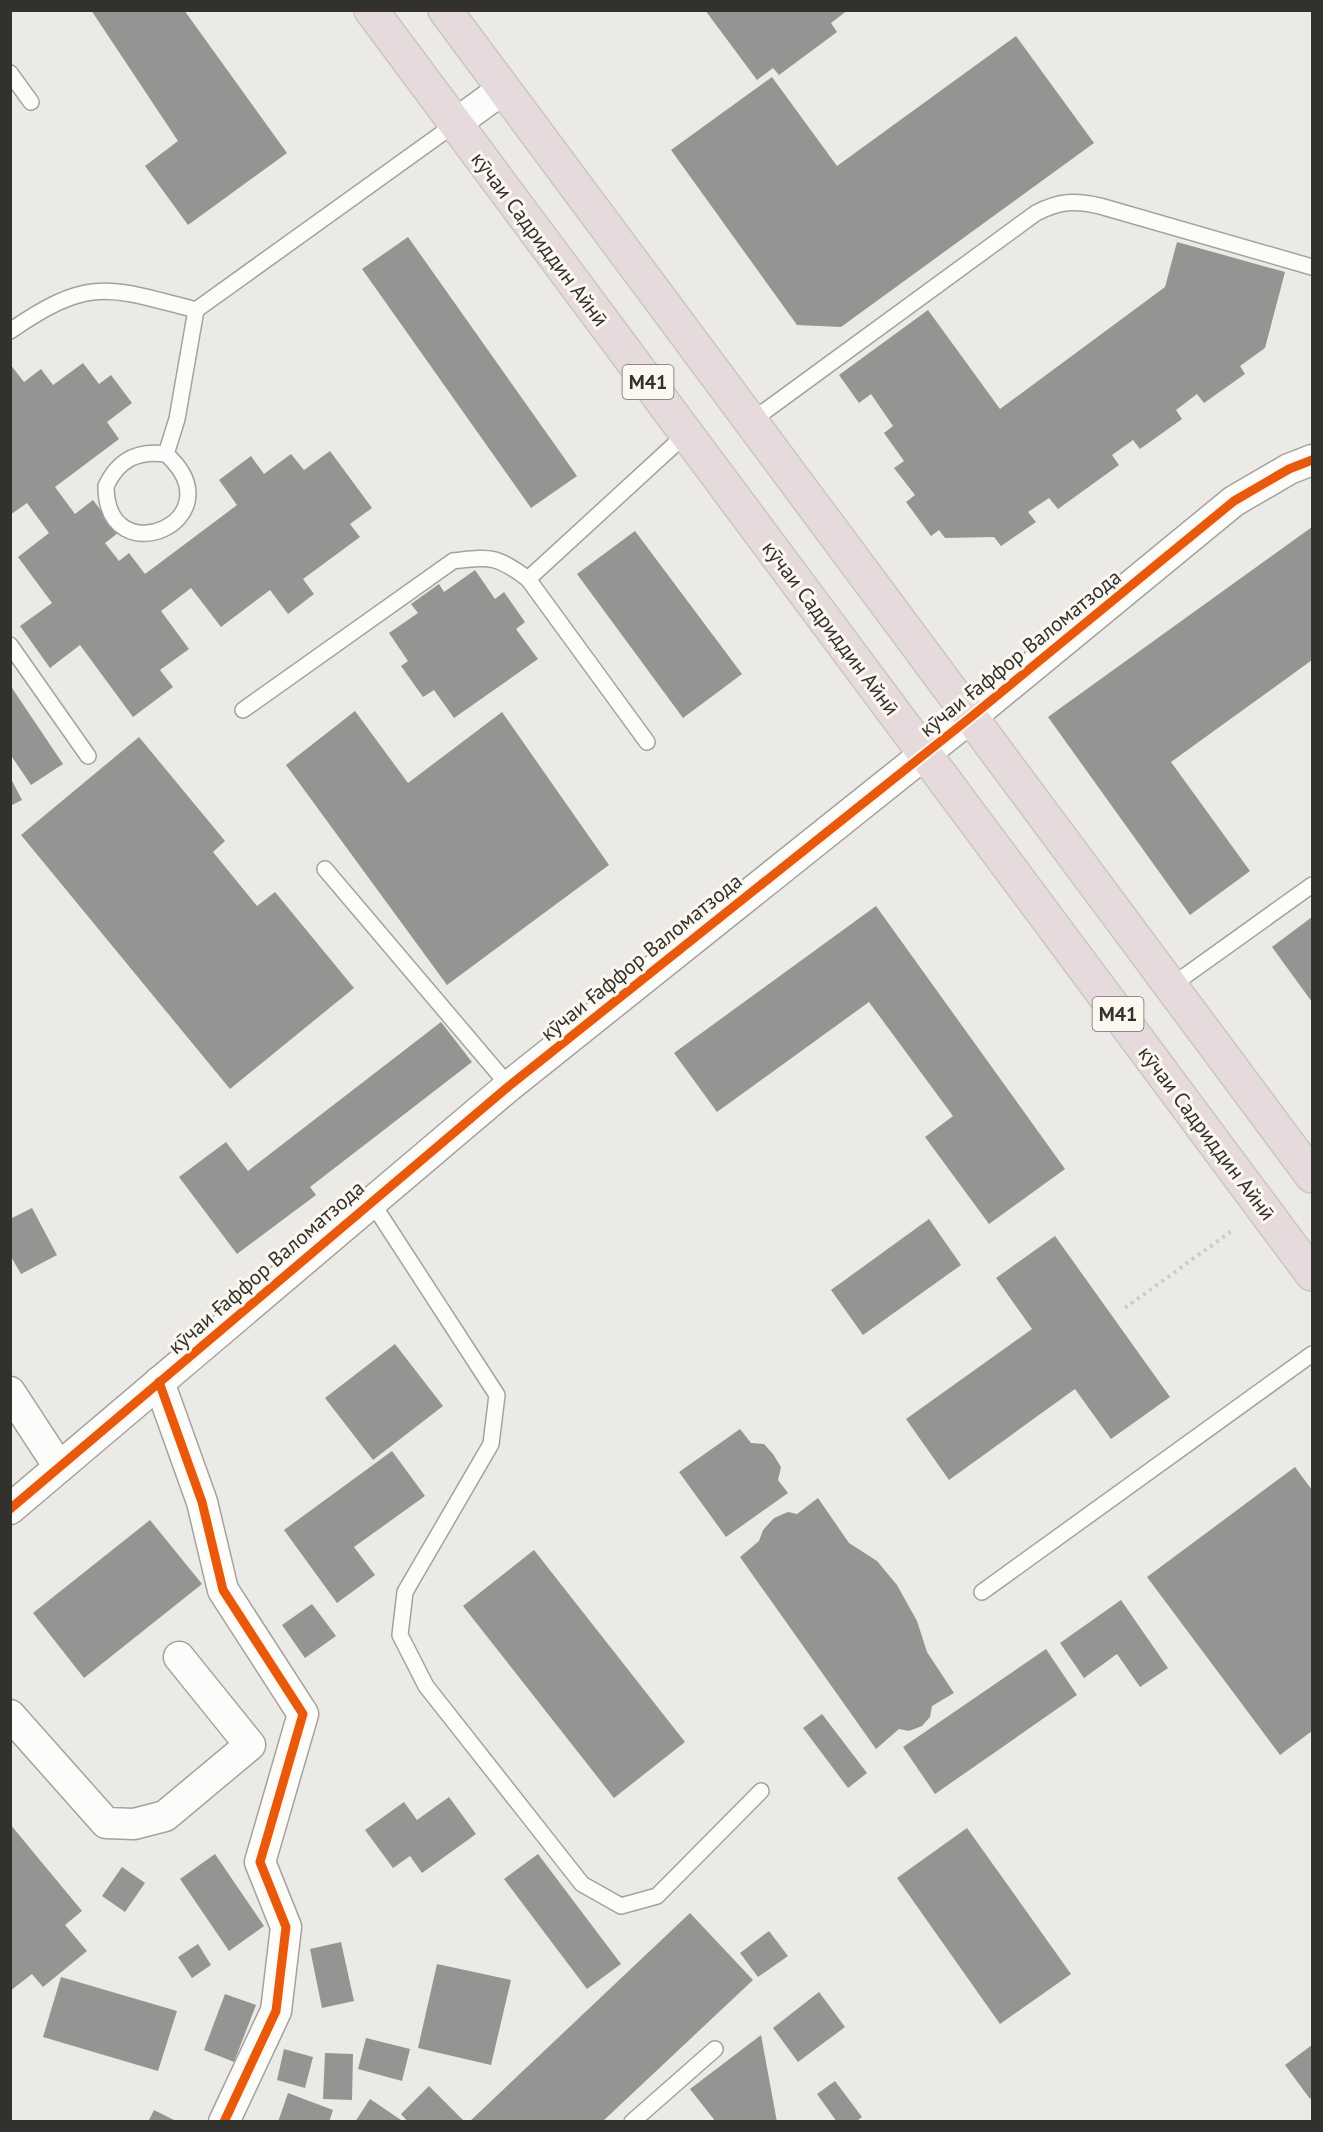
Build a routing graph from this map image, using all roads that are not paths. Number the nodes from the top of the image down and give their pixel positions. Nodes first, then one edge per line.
1 (372, 10) edge
2 (445, 10) edge
3 (10, 73) edge
4 (503, 89) junction
5 (31, 102) dead end
6 (455, 124) junction
7 (1312, 267) edge
8 (196, 310) junction
9 (10, 331) edge
10 (750, 422) junction
11 (686, 434) junction
12 (166, 454) junction
13 (1312, 460) edge
14 (528, 579) junction
15 (10, 645) edge
16 (243, 710) dead end
17 (971, 717) junction
18 (647, 741) dead end
19 (924, 754) junction
20 (88, 756) dead end
21 (325, 869) dead end
22 (1312, 885) edge
23 (1171, 986) junction
24 (509, 1086) junction
25 (1312, 1176) edge
26 (371, 1201) junction
27 (1312, 1274) edge
28 (1312, 1354) edge
29 (159, 1382) junction
30 (10, 1392) edge
31 (59, 1467) junction
32 (10, 1509) edge
33 (982, 1592) dead end
34 (178, 1657) dead end
35 (10, 1715) edge
36 (761, 1791) dead end
37 (715, 2049) dead end
38 (224, 2121) edge
39 (632, 2121) edge

1 - 6 highway, кӯчаи Садриддин Айнӣ / M41
2 - 4 highway, M41
3 - 5 lane
4 - 6 street
4 - 10 highway, M41
6 - 8 lane
6 - 11 highway, кӯчаи Садриддин Айнӣ / M41
7 - 10 lane
8 - 9 lane
8 - 12 lane
10 - 17 highway, M41
11 - 14 lane
11 - 19 highway, кӯчаи Садриддин Айнӣ / M41
12 - 12 lane
13 - 17 street, кӯчаи Ғаффор Валоматзода
14 - 16 lane
14 - 18 lane
15 - 20 lane
17 - 19 street, кӯчаи Ғаффор Валоматзода
17 - 23 highway, M41
19 - 24 street, кӯчаи Ғаффор Валоматзода
19 - 27 highway, кӯчаи Садриддин Айнӣ / M41
21 - 24 lane
22 - 23 lane
23 - 25 highway, M41
24 - 26 street, кӯчаи Ғаффор Валоматзода
26 - 29 street, кӯчаи Ғаффор Валоматзода
26 - 36 lane
28 - 33 lane
29 - 31 street, кӯчаи Ғаффор Валоматзода
29 - 38 street
30 - 31 street
31 - 32 street, кӯчаи Ғаффор Валоматзода
34 - 35 street
37 - 39 lane

